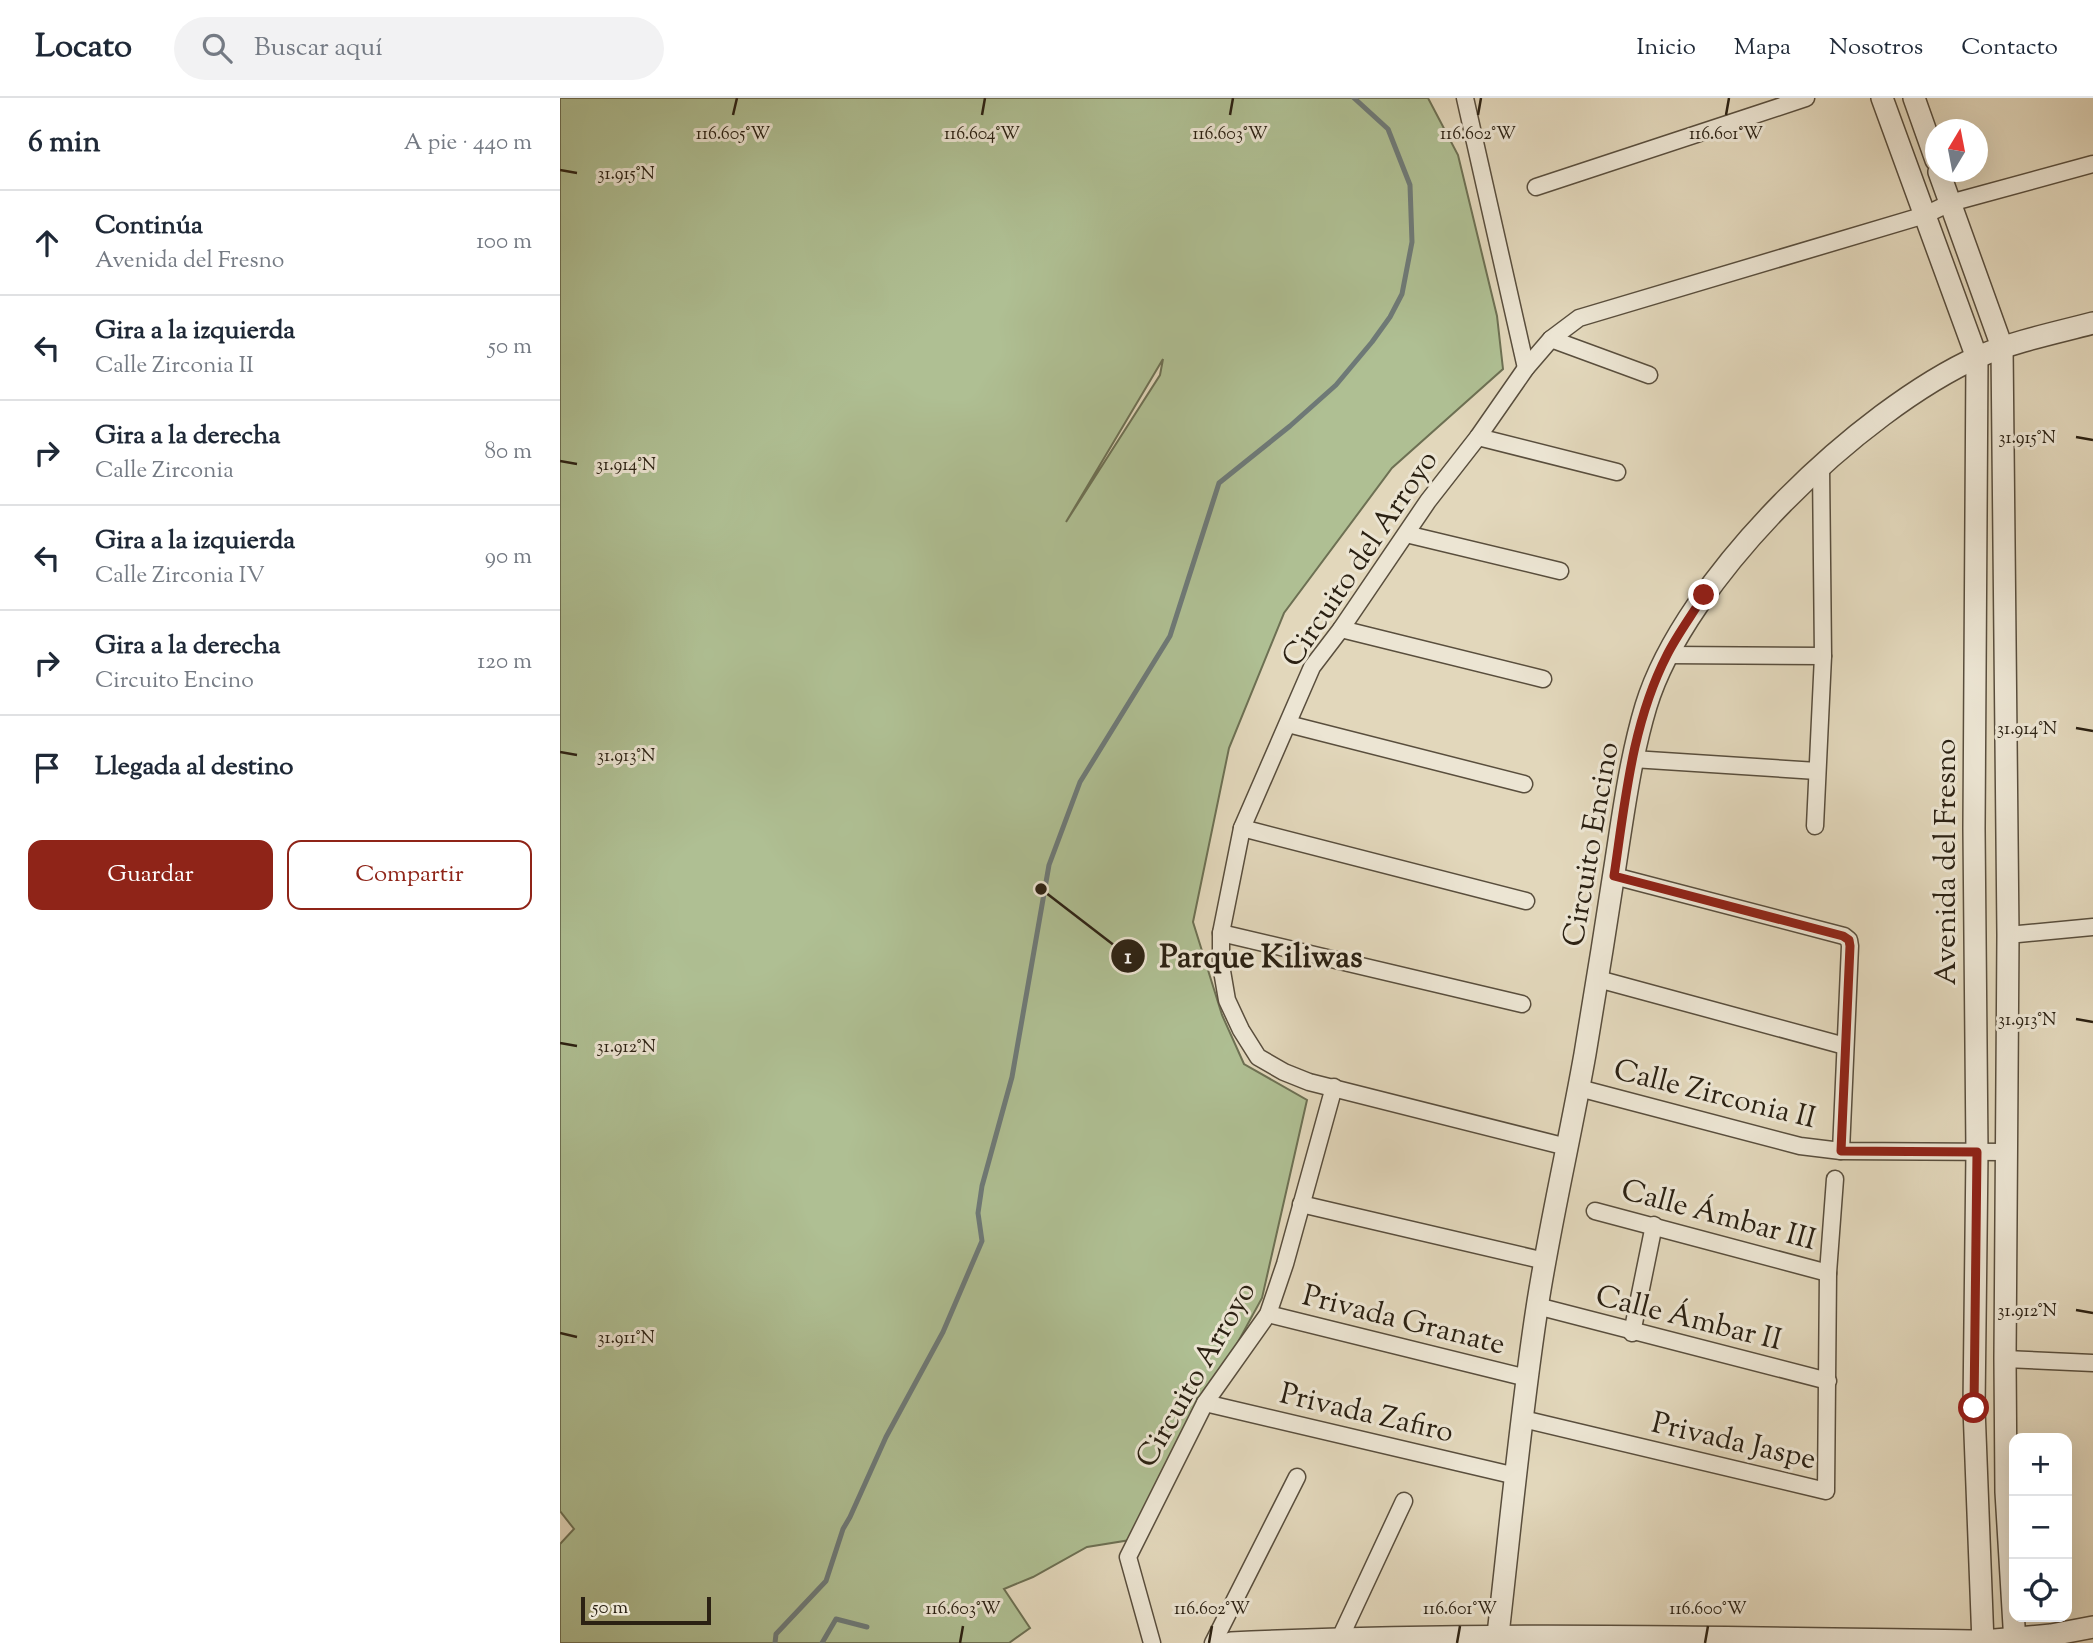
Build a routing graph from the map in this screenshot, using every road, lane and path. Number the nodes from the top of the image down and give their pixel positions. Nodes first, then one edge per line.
1 (1465, 98) edge
2 (1806, 98) edge
3 (1882, 98) edge
4 (1914, 98) edge
5 (1925, 129) edge
6 (2093, 164) edge
7 (1943, 182) edge
8 (1536, 187) dead end
9 (1951, 203) junction
10 (1925, 215) junction
11 (2093, 323) edge
12 (1551, 340) junction
13 (2003, 347) junction
14 (1976, 358) junction
15 (1526, 369) junction
16 (1649, 375) dead end
17 (1478, 437) junction
18 (1821, 466) junction
19 (1617, 472) dead end
20 (1406, 534) junction
21 (1560, 570) dead end
22 (1341, 629) junction
23 (1667, 655) junction
24 (1823, 656) junction
25 (1544, 679) dead end
26 (1288, 724) junction
27 (1633, 759) junction
28 (1817, 771) junction
29 (1524, 784) dead end
30 (1815, 826) dead end
31 (1242, 828) junction
32 (1614, 876) junction
33 (1526, 901) dead end
34 (2093, 927) edge
35 (1221, 933) junction
36 (2007, 935) junction
37 (1598, 979) junction
38 (1522, 1004) dead end
39 (1846, 1046) junction
40 (1334, 1087) junction
41 (1579, 1087) junction
42 (1567, 1147) junction
43 (1841, 1151) junction
44 (1977, 1152) junction
45 (2007, 1152) junction
46 (1835, 1179) dead end
47 (1301, 1204) junction
48 (1595, 1210) dead end
49 (1654, 1225) junction
50 (1545, 1261) junction
51 (1828, 1273) junction
52 (1537, 1306) junction
53 (1268, 1314) junction
54 (1632, 1332) junction
55 (2005, 1359) junction
56 (2093, 1363) edge
57 (1527, 1378) junction
58 (1828, 1381) junction
59 (1205, 1403) junction
60 (1523, 1419) junction
61 (1516, 1476) junction
62 (1297, 1477) dead end
63 (1404, 1501) dead end
64 (2093, 1627) edge
65 (1340, 1638) junction
66 (1497, 1639) edge
67 (2014, 1641) edge
68 (1983, 1642) edge
69 (1152, 1643) edge
70 (1213, 1643) edge
71 (1231, 1643) edge

1 - 15 street
2 - 8 street
3 - 10 street, Avenida del Fresno
4 - 5 street
6 - 9 street, Circuito del Arroyo
7 - 9 street, Avenida del Fresno
9 - 10 street, Circuito del Arroyo
9 - 13 street, Avenida del Fresno
10 - 12 street, Circuito del Arroyo
10 - 14 street, Avenida del Fresno
11 - 13 street, Circuito Encino
12 - 15 street, Circuito del Arroyo
12 - 16 street
13 - 14 street, Circuito Encino
13 - 36 street, Avenida del Fresno
14 - 18 street, Circuito Encino
14 - 44 street, Avenida del Fresno
15 - 17 street, Circuito del Arroyo
17 - 19 street
17 - 20 street, Circuito del Arroyo
18 - 23 street, Circuito Encino
18 - 24 street
20 - 21 street
20 - 22 street, Circuito del Arroyo
22 - 25 street
22 - 26 street, Circuito del Arroyo
23 - 24 street
23 - 27 street, Circuito Encino
24 - 28 street
26 - 29 street
26 - 31 street, Circuito del Arroyo
27 - 28 street
27 - 32 street, Circuito Encino
28 - 30 street
31 - 33 street
31 - 35 street, Circuito del Arroyo
32 - 37 street, Circuito Encino
32 - 39 street
34 - 36 street
35 - 38 street
35 - 40 street, Circuito del Arroyo
36 - 45 street, Avenida del Fresno
37 - 39 street
37 - 41 street, Circuito Encino
39 - 43 street
40 - 42 street, Circuito del Arroyo
40 - 47 street, Circuito Arroyo
41 - 42 street, Circuito Encino
41 - 43 street, Calle Zirconia II
42 - 50 street, Circuito Encino
43 - 44 street, Calle Zirconia II
44 - 45 street, Calle Zirconia II
44 - 68 street, Avenida del Fresno
45 - 55 street, Avenida del Fresno
46 - 51 street
47 - 50 street
47 - 53 street, Circuito Arroyo
48 - 49 street, Calle Ámbar III
49 - 51 street, Calle Ámbar III
49 - 54 street
50 - 52 street, Circuito Encino
51 - 58 street
52 - 54 street, Calle Ámbar II
52 - 57 street, Circuito Encino
53 - 57 street, Privada Granate
53 - 59 street, Circuito Arroyo
54 - 58 street, Calle Ámbar II
55 - 56 street
55 - 67 street, Avenida del Fresno
57 - 60 street, Circuito Encino
58 - 60 street, Privada Jaspe
59 - 61 street, Privada Zafiro
59 - 69 street, Circuito Arroyo
60 - 61 street, Circuito Encino
61 - 66 street, Circuito Encino
62 - 70 street
63 - 65 street
64 - 67 street
65 - 66 street
65 - 71 street
66 - 68 street
67 - 68 street

